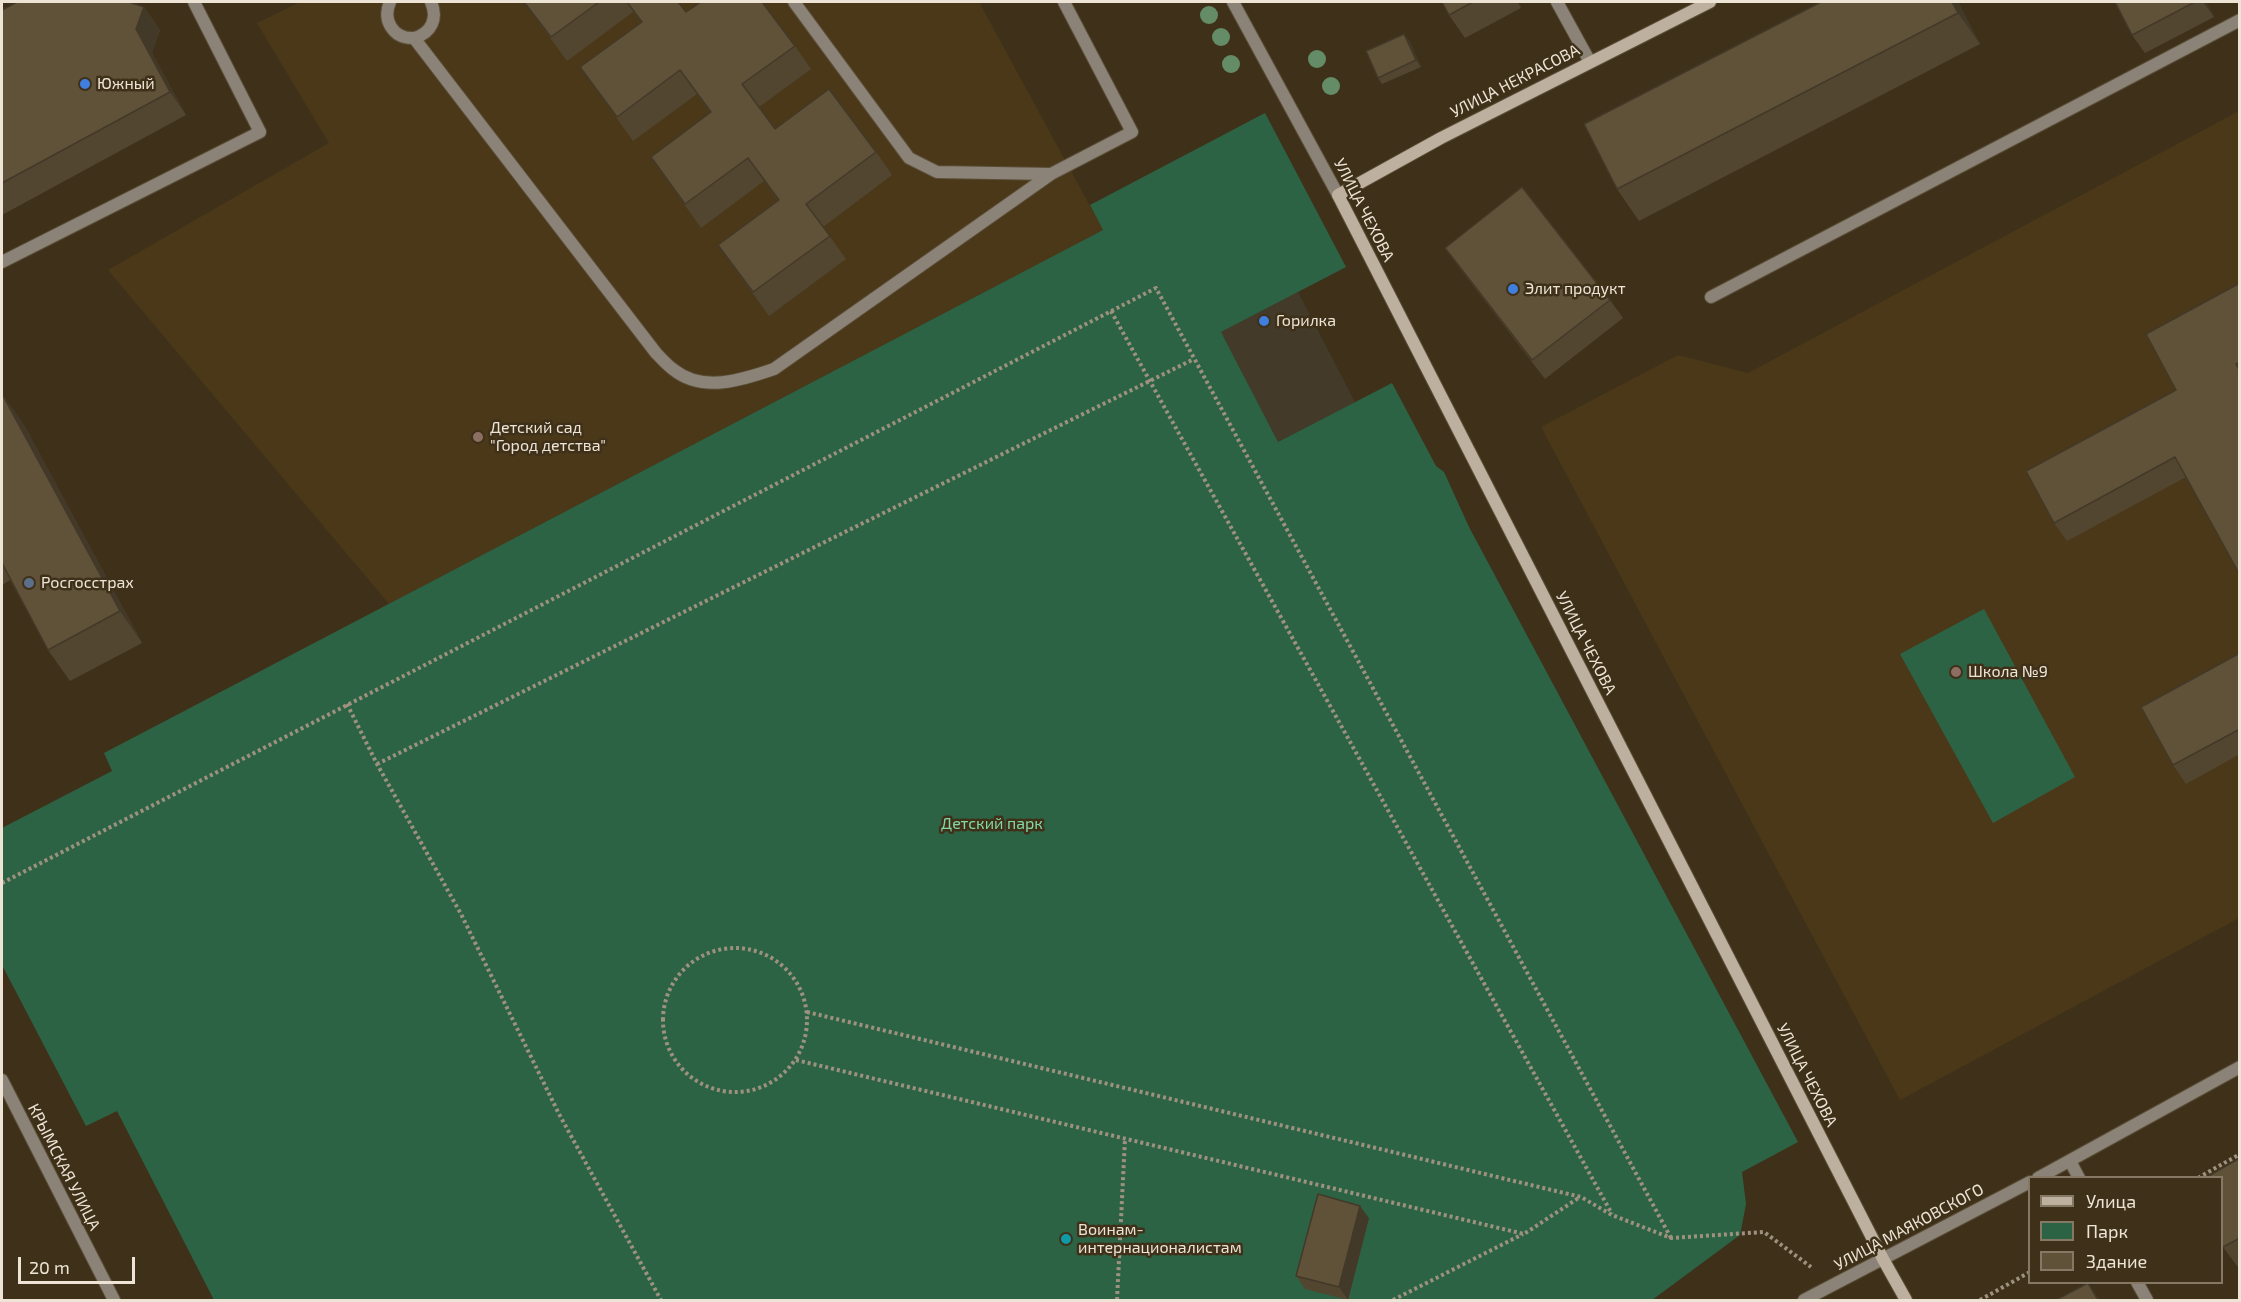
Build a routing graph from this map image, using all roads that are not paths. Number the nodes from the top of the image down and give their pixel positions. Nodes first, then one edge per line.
1 (194, 2) edge
2 (390, 2) edge
3 (431, 2) edge
4 (794, 2) edge
5 (1064, 2) edge
6 (1233, 2) edge
7 (1557, 2) edge
8 (1710, 2) edge
9 (2240, 20) edge
10 (414, 38) junction
11 (1590, 62) junction
12 (1051, 174) junction
13 (1338, 195) junction
14 (2, 262) edge
15 (1710, 297) dead end
16 (2240, 1067) edge
17 (2, 1080) edge
18 (2070, 1161) junction
19 (2042, 1176) edge
20 (2078, 1176) edge
21 (2028, 1183) edge
22 (1883, 1259) junction
23 (2138, 1284) edge
24 (114, 1300) edge
25 (1804, 1300) edge
26 (1906, 1300) edge
27 (2147, 1300) edge

1 - 14 street
2 - 10 street
3 - 10 street
4 - 12 street
5 - 12 street
6 - 13 street, УЛИЦА ЧЕХОВА
7 - 11 street
8 - 11 main road, УЛИЦА НЕКРАСОВА
9 - 15 street
10 - 12 street
11 - 13 main road, УЛИЦА НЕКРАСОВА
13 - 22 main road, УЛИЦА ЧЕХОВА
16 - 18 street
17 - 24 street, КРЫМСКАЯ УЛИЦА
18 - 19 street
18 - 20 street
21 - 22 street, УЛИЦА МАЯКОВСКОГО
22 - 25 street, УЛИЦА МАЯКОВСКОГО
22 - 26 main road, УЛИЦА ЧЕХОВА
23 - 27 street

